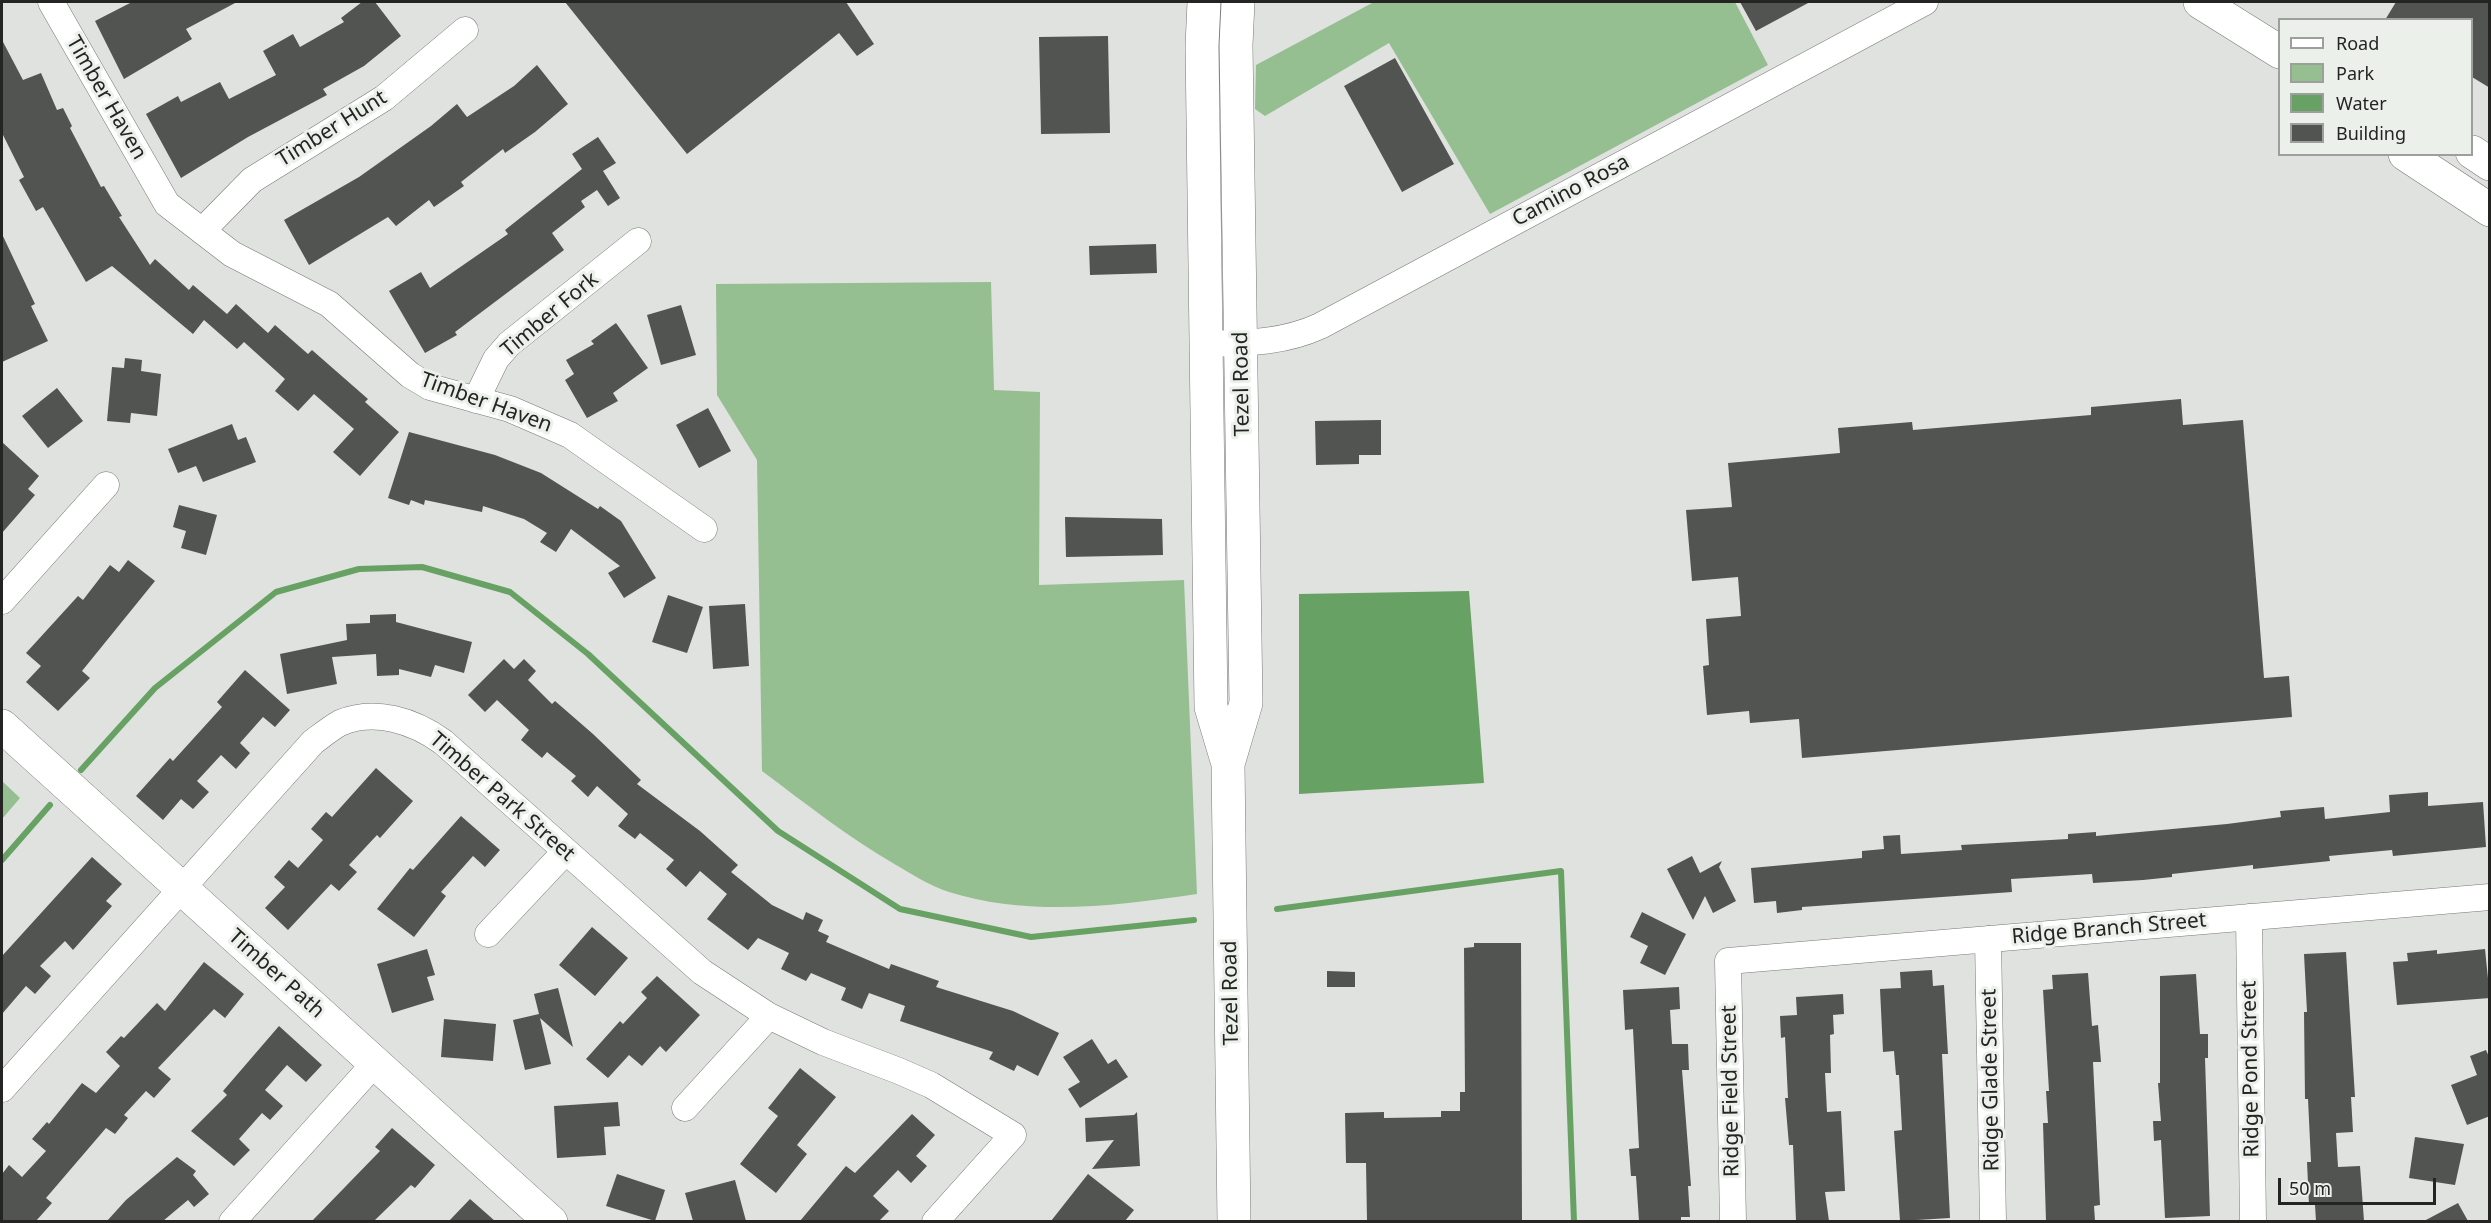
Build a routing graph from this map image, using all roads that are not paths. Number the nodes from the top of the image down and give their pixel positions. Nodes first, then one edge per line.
1 (51, 2) edge
2 (1925, 2) edge
3 (2200, 2) edge
4 (1204, 4) edge
5 (1238, 4) edge
6 (465, 30) dead end
7 (2278, 51) edge
8 (2473, 153) edge
9 (2408, 156) edge
10 (2490, 164) edge
11 (2490, 210) edge
12 (202, 231) junction
13 (638, 241) dead end
14 (1206, 344) junction
15 (1241, 344) junction
16 (476, 400) junction
17 (106, 485) dead end
18 (704, 529) dead end
19 (2, 601) edge
20 (2, 726) edge
21 (1228, 764) junction
22 (565, 852) junction
23 (181, 888) junction
24 (2490, 897) edge
25 (2249, 917) junction
26 (488, 934) dead end
27 (1988, 939) junction
28 (1728, 962) joint
29 (770, 1016) junction
30 (375, 1063) junction
31 (2, 1089) edge
32 (685, 1108) dead end
33 (232, 1221) edge
34 (551, 1221) edge
35 (935, 1221) edge
36 (1234, 1221) edge
37 (1733, 1221) edge
38 (1993, 1221) edge
39 (2253, 1221) edge

1 - 12 street, Timber Haven
2 - 15 street, Camino Rosa
3 - 7 main road
4 - 5 street
4 - 14 main road, Tezel Road
5 - 15 main road, Tezel Road
6 - 12 street, Timber Hunt
8 - 10 main road
9 - 11 main road
12 - 16 street, Timber Haven
13 - 16 street, Timber Fork
14 - 15 street, Camino Rosa
14 - 21 main road, Tezel Road
15 - 21 main road, Tezel Road
16 - 18 street, Timber Haven
17 - 19 street
20 - 23 main road, Timber Path
21 - 36 main road, Tezel Road
22 - 23 street, Timber Park Street
22 - 26 street
22 - 29 street, Timber Park Street
23 - 30 main road, Timber Path
23 - 31 street, Timber Park Street
24 - 25 street, Ridge Branch Street
25 - 27 street, Ridge Branch Street
25 - 39 street, Ridge Pond Street
27 - 28 street, Ridge Branch Street
27 - 38 street, Ridge Glade Street
28 - 37 street, Ridge Field Street
29 - 32 street
29 - 35 street, Timber Park Street
30 - 33 street
30 - 34 main road, Timber Path

